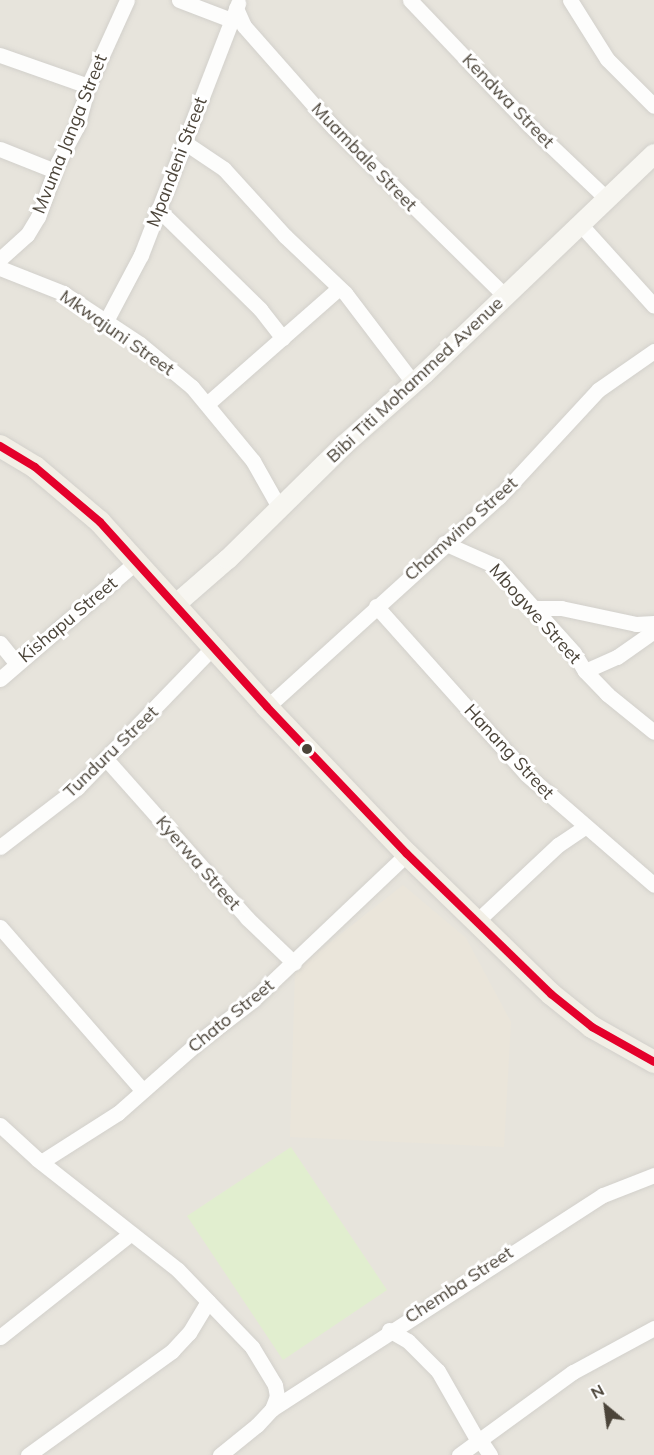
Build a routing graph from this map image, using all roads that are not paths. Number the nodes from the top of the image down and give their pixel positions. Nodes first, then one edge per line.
1 (138, 0) edge
2 (179, 0) edge
3 (410, 0) edge
4 (570, 0) edge
5 (126, 4) edge
6 (236, 9) edge
7 (0, 55) edge
8 (88, 86) junction
9 (654, 106) edge
10 (184, 142) junction
11 (0, 149) edge
12 (654, 154) edge
13 (56, 171) junction
14 (608, 200) junction
15 (158, 209) junction
16 (580, 225) junction
17 (0, 259) edge
18 (0, 268) edge
19 (338, 289) junction
20 (505, 296) junction
21 (654, 306) edge
22 (105, 321) junction
23 (283, 338) junction
24 (654, 351) edge
25 (414, 384) junction
26 (207, 404) junction
27 (0, 446) edge
28 (280, 509) junction
29 (444, 543) junction
30 (136, 562) junction
31 (175, 604) junction
32 (376, 606) junction
33 (532, 608) junction
34 (654, 623) edge
35 (654, 631) edge
36 (0, 643) edge
37 (213, 647) junction
38 (16, 663) junction
39 (585, 671) junction
40 (0, 679) edge
41 (267, 707) junction
42 (654, 732) edge
43 (106, 759) junction
44 (585, 827) junction
45 (0, 847) edge
46 (407, 854) junction
47 (654, 885) edge
48 (478, 920) junction
49 (0, 927) edge
50 (294, 963) junction
51 (654, 1062) edge
52 (142, 1090) junction
53 (0, 1125) edge
54 (41, 1162) junction
55 (654, 1175) edge
56 (131, 1233) junction
57 (208, 1300) junction
58 (654, 1328) edge
59 (389, 1330) junction
60 (0, 1337) edge
61 (272, 1409) junction
62 (479, 1440) junction
63 (28, 1455) edge
64 (220, 1455) edge
65 (459, 1455) edge
66 (490, 1455) edge

1 - 5 street
2 - 6 street
3 - 14 street, Kendwa Street
4 - 9 street
5 - 8 street, Mvuma Janga Street
6 - 10 street, Mpandeni Street
6 - 20 street, Muambale Street
7 - 8 street
8 - 13 street, Mvuma Janga Street
10 - 15 street, Mpandeni Street
10 - 19 street
11 - 13 street
12 - 14 street, Bibi Titi Mohammed Avenue
13 - 17 street, Mvuma Janga Street
14 - 16 street, Bibi Titi Mohammed Avenue
15 - 22 street, Mpandeni Street
15 - 23 street
16 - 20 street, Bibi Titi Mohammed Avenue
16 - 21 street
18 - 22 street, Mkwajuni Street
19 - 23 street
19 - 25 street
20 - 25 street, Bibi Titi Mohammed Avenue
22 - 26 street, Mkwajuni Street
23 - 26 street
24 - 29 street, Chamwino Street
25 - 28 street, Bibi Titi Mohammed Avenue
26 - 28 street, Mkwajuni Street
27 - 30 main road
28 - 31 street, Bibi Titi Mohammed Avenue
29 - 32 street, Chamwino Street
29 - 33 street, Mbogwe Street
30 - 31 main road
30 - 38 street, Kishapu Street
31 - 37 main road
32 - 41 street, Chamwino Street
32 - 44 street, Hanang Street
33 - 34 street
33 - 39 street, Mbogwe Street
35 - 39 street, Mbogwe Street
36 - 38 street
37 - 41 main road
37 - 43 street, Tunduru Street
38 - 40 street, Kishapu Street
39 - 42 street
41 - 46 main road
43 - 45 street, Tunduru Street
43 - 50 street, Kyerwa Street
44 - 47 street, Hanang Street
44 - 48 street
46 - 48 main road
46 - 50 street, Chato Street
48 - 51 main road
49 - 52 street
50 - 52 street, Chato Street
52 - 54 street, Chato Street
53 - 54 street
54 - 56 street
55 - 59 street, Chemba Street
56 - 57 street
56 - 60 street
57 - 61 street
57 - 63 street
58 - 62 street
59 - 61 street, Chemba Street
59 - 62 street
61 - 64 street, Chemba Street
62 - 65 street
62 - 66 street

